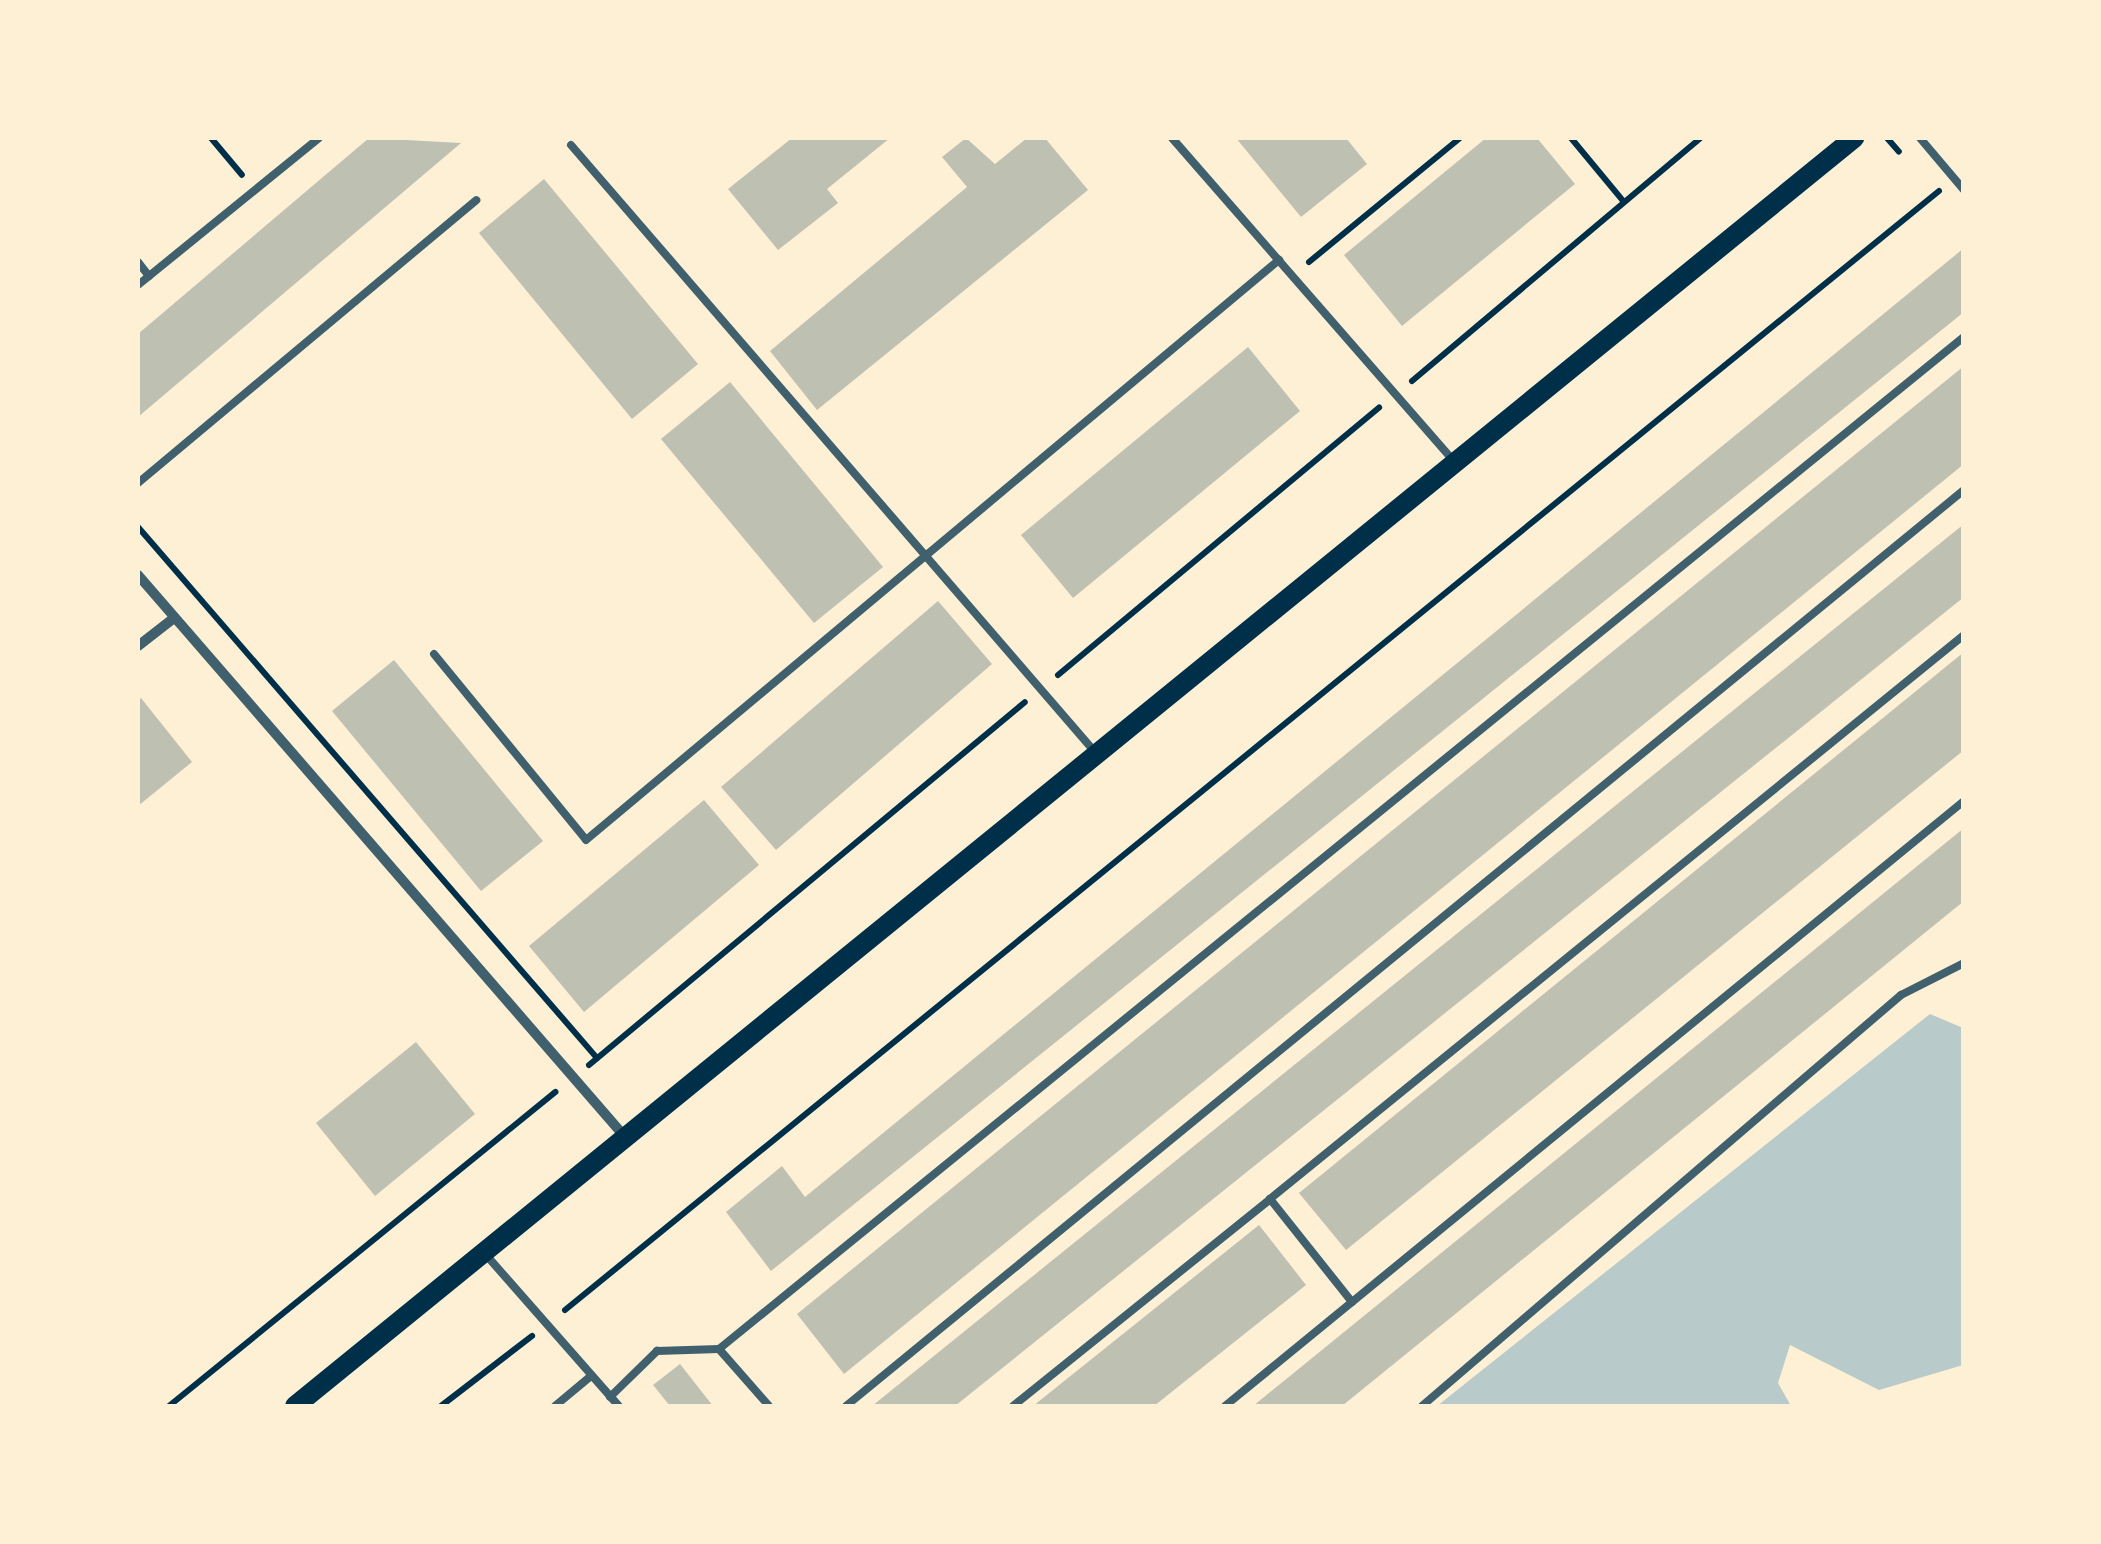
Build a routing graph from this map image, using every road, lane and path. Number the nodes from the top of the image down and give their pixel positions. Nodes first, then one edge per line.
1 (211, 138) edge
2 (318, 138) edge
3 (1172, 138) edge
4 (1460, 138) edge
5 (1571, 138) edge
6 (1701, 138) edge
7 (1854, 138) edge
8 (1920, 138) edge
9 (571, 145) dead end
10 (1954, 178) junction
11 (255, 190) junction
12 (1964, 190) edge
13 (476, 200) dead end
14 (1624, 202) junction
15 (1279, 260) junction
16 (138, 262) edge
17 (149, 276) junction
18 (1293, 276) junction
19 (138, 285) edge
20 (1964, 337) edge
21 (1396, 394) junction
22 (1455, 462) junction
23 (138, 483) edge
24 (1964, 490) edge
25 (138, 528) edge
26 (926, 556) junction
27 (138, 575) edge
28 (174, 618) junction
29 (1964, 635) edge
30 (138, 646) edge
31 (434, 654) dead end
32 (1040, 690) junction
33 (1096, 754) junction
34 (1964, 801) edge
35 (1964, 963) edge
36 (597, 1058) junction
37 (573, 1078) junction
38 (625, 1138) junction
39 (1270, 1199) junction
40 (484, 1253) junction
41 (1352, 1302) junction
42 (546, 1325) junction
43 (718, 1349) junction
44 (591, 1376) junction
45 (610, 1397) junction
46 (169, 1406) edge
47 (295, 1406) edge
48 (441, 1406) edge
49 (554, 1406) edge
50 (619, 1406) edge
51 (770, 1406) edge
52 (846, 1406) edge
53 (1013, 1406) edge
54 (1225, 1406) edge
55 (1422, 1406) edge

1 - 11 path
2 - 11 lane
3 - 15 lane
4 - 18 path
5 - 14 path
6 - 14 path
7 - 22 main road
8 - 10 lane
9 - 26 lane
10 - 12 lane
10 - 42 path
11 - 17 lane
13 - 23 lane
14 - 21 path
15 - 18 lane
15 - 26 lane
16 - 17 lane
17 - 19 lane
18 - 21 lane
20 - 43 lane
21 - 22 lane
21 - 32 path
22 - 33 main road
24 - 52 lane
25 - 36 path
26 - 31 lane
26 - 32 lane
27 - 28 street
28 - 30 street
28 - 37 street
29 - 39 lane
32 - 33 lane
32 - 36 path
33 - 38 main road
34 - 41 lane
35 - 55 lane
36 - 37 path
37 - 38 street
37 - 46 path
38 - 40 main road
39 - 41 lane
39 - 53 lane
40 - 42 lane
40 - 47 main road
41 - 54 lane
42 - 44 lane
42 - 48 path
43 - 45 lane
43 - 51 lane
44 - 45 lane
44 - 49 lane
45 - 50 lane

